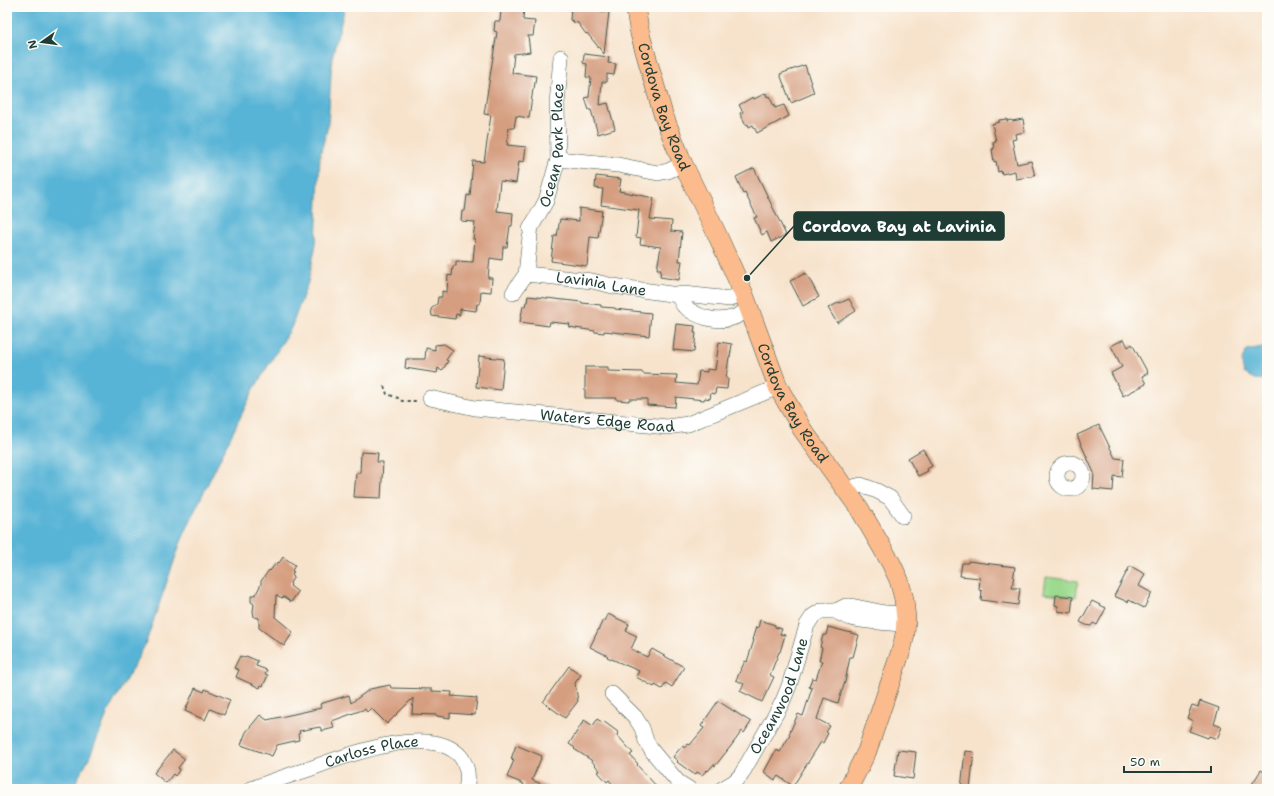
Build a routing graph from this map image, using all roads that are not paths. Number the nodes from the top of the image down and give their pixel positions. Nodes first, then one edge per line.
1 (635, 7) edge
2 (561, 56) dead end
3 (558, 159) junction
4 (683, 164) junction
5 (526, 274) junction
6 (743, 292) junction
7 (514, 293) dead end
8 (678, 295) junction
9 (750, 310) junction
10 (778, 386) junction
11 (430, 398) road end
12 (846, 489) junction
13 (903, 516) dead end
14 (905, 619) junction
15 (612, 694) dead end
16 (251, 789) edge
17 (466, 789) edge
18 (689, 789) edge
19 (722, 789) edge
20 (848, 789) edge

1 - 4 main road, Cordova Bay Road
2 - 3 street, Ocean Park Place
3 - 4 street
3 - 5 street, Ocean Park Place
4 - 6 main road, Cordova Bay Road
5 - 7 street
5 - 8 street, Lavinia Lane
6 - 8 street, Lavinia Lane
6 - 9 main road, Cordova Bay Road
8 - 9 street
9 - 10 main road, Cordova Bay Road
10 - 11 street, Waters Edge Road
10 - 12 main road, Cordova Bay Road
12 - 13 street
12 - 14 main road, Cordova Bay Road
14 - 19 street, Oceanwood Lane
14 - 20 main road, Cordova Bay Road
15 - 18 street
16 - 17 street, Carloss Place

